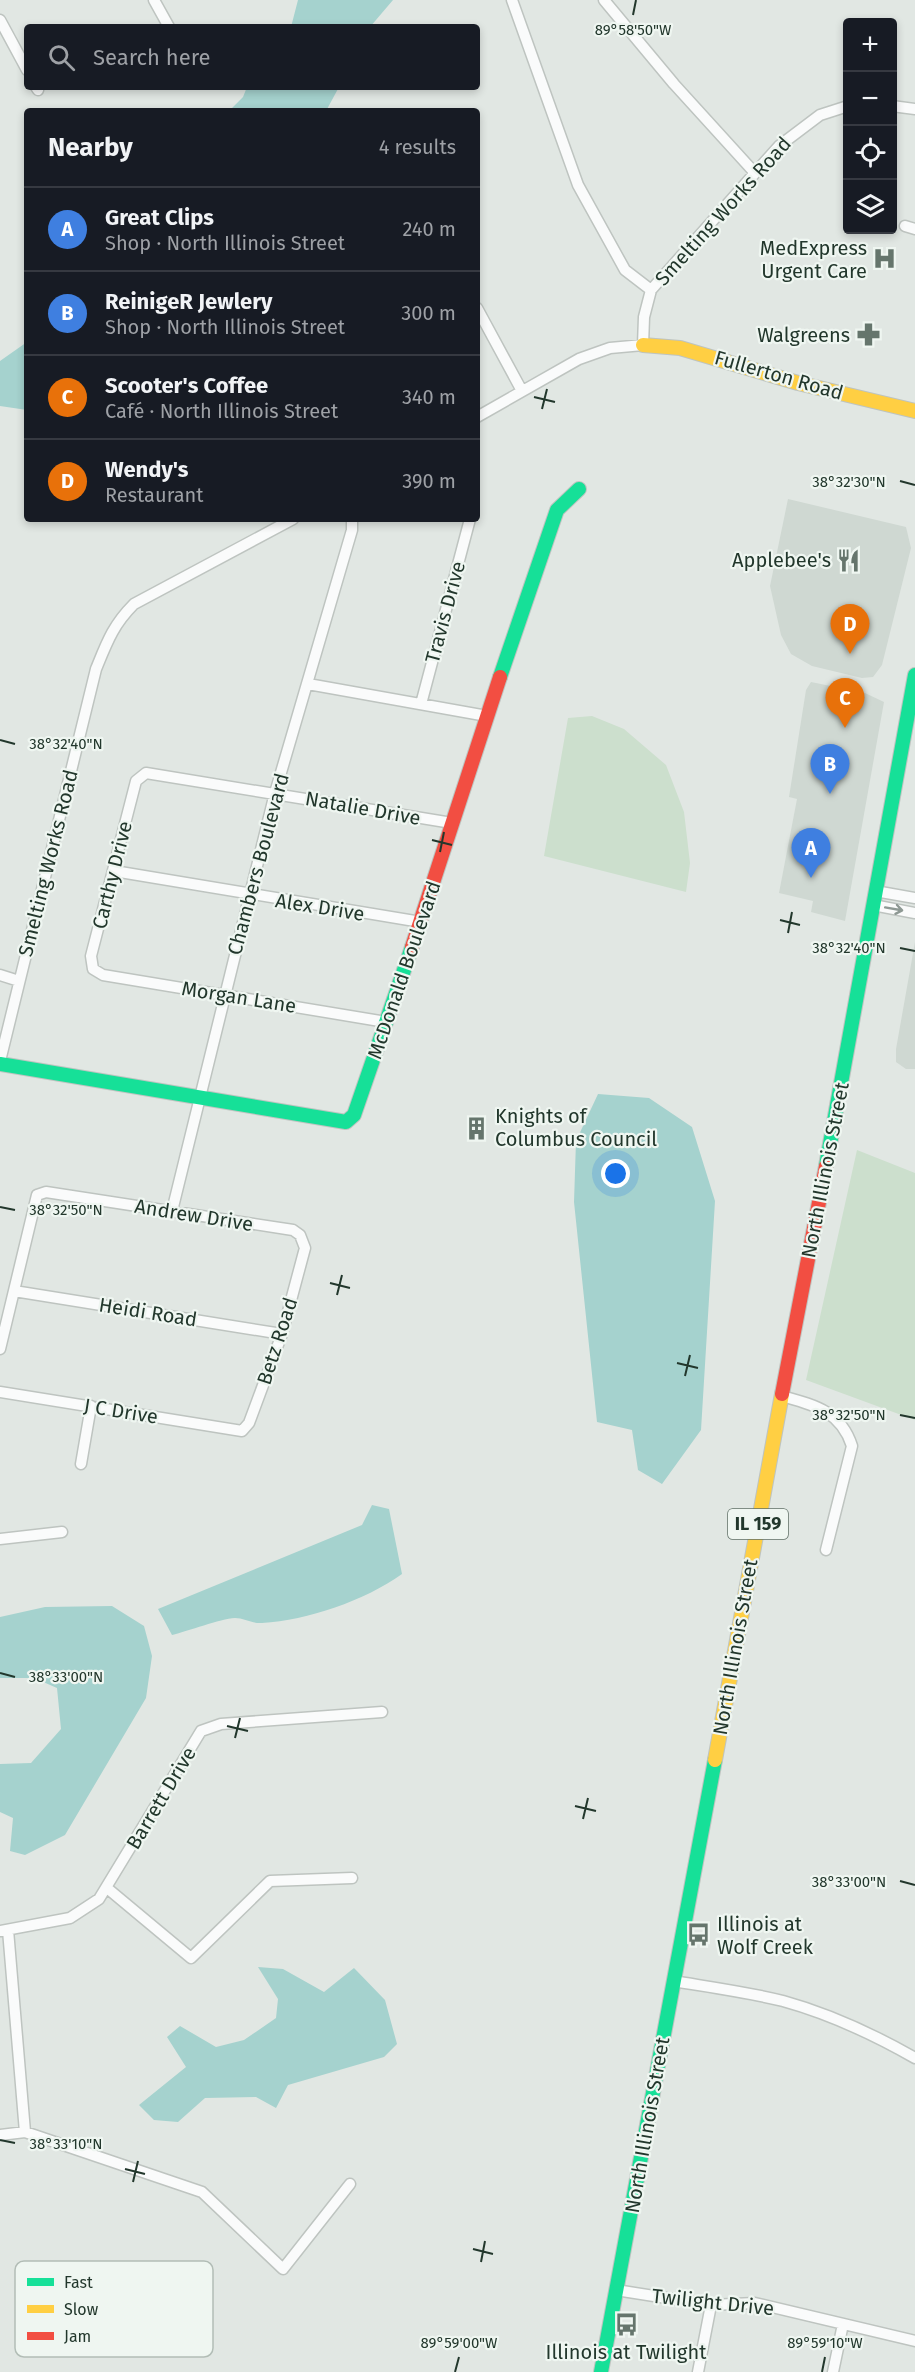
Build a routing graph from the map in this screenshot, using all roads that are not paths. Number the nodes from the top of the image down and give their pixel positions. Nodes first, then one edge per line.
1 (154, 0) edge
2 (512, 0) edge
3 (604, 0) edge
4 (0, 20) edge
5 (167, 24) edge
6 (24, 64) edge
7 (897, 107) edge
8 (843, 108) edge
9 (915, 109) edge
10 (754, 172) junction
11 (651, 290) junction
12 (480, 314) edge
13 (643, 345) junction
14 (522, 391) junction
15 (915, 411) edge
16 (480, 415) edge
17 (579, 489) dead end
18 (287, 522) edge
19 (352, 522) edge
20 (469, 522) edge
21 (915, 675) edge
22 (308, 684) junction
23 (421, 704) junction
24 (487, 716) junction
25 (136, 781) joint
26 (275, 793) junction
27 (452, 824) junction
28 (114, 871) junction
29 (249, 895) junction
30 (874, 898) junction
31 (915, 898) edge
32 (915, 913) edge
33 (421, 922) junction
34 (93, 969) joint
35 (0, 975) edge
36 (19, 981) junction
37 (224, 995) junction
38 (386, 1022) junction
39 (0, 1062) edge
40 (200, 1098) junction
41 (172, 1211) junction
42 (304, 1248) joint
43 (14, 1291) junction
44 (282, 1334) junction
45 (0, 1349) edge
46 (0, 1392) edge
47 (782, 1396) junction
48 (91, 1407) junction
49 (242, 1431) joint
50 (81, 1464) dead end
51 (62, 1532) dead end
52 (0, 1539) edge
53 (826, 1550) dead end
54 (382, 1712) dead end
55 (352, 1878) dead end
56 (106, 1888) junction
57 (4, 1931) edge
58 (673, 1981) junction
59 (915, 2058) edge
60 (25, 2132) junction
61 (0, 2135) edge
62 (350, 2184) dead end
63 (616, 2290) junction
64 (711, 2305) junction
65 (843, 2324) junction
66 (915, 2341) edge
67 (601, 2372) edge
68 (698, 2372) edge
69 (833, 2372) edge

1 - 5 street
2 - 11 street
3 - 10 street
4 - 6 street
7 - 9 street
8 - 10 street, Smelting Works Road
10 - 11 street, Smelting Works Road
11 - 13 street, Smelting Works Road
12 - 14 street
13 - 14 street
13 - 15 main road, Fullerton Road
14 - 16 street
17 - 24 main road, McDonald Boulevard
18 - 36 street, Smelting Works Road
19 - 22 street, Chambers Boulevard
20 - 23 street, Travis Drive
21 - 30 main road, North Illinois Street / IL 159
22 - 23 street
22 - 26 street, Chambers Boulevard
23 - 24 street
24 - 27 main road, McDonald Boulevard
25 - 26 street, Natalie Drive
25 - 28 street, Carthy Drive
26 - 27 street, Natalie Drive
26 - 29 street, Chambers Boulevard
27 - 33 main road, McDonald Boulevard
28 - 29 street, Alex Drive
28 - 34 street, Carthy Drive
29 - 33 street, Alex Drive
29 - 37 street, Chambers Boulevard
30 - 31 street
30 -> 32 street
30 - 47 main road, North Illinois Street / IL 159
33 - 38 main road, McDonald Boulevard
34 - 37 street, Morgan Lane
35 - 36 street
36 - 39 street, Smelting Works Road
37 - 38 street, Morgan Lane
37 - 40 street, Chambers Boulevard
38 - 40 main road, McDonald Boulevard
39 - 40 main road, McDonald Boulevard
40 - 41 street, Chambers Boulevard
41 - 42 street, Andrew Drive
41 - 43 street, Andrew Drive
42 - 44 street, Betz Road
43 - 44 street, Heidi Road
43 - 45 street
44 - 49 street, Betz Road
46 - 48 street, J C Drive
47 - 53 street
47 - 58 main road, North Illinois Street / IL 159
48 - 49 street, J C Drive
48 - 50 street
51 - 52 street
54 - 56 street, Barrett Drive
55 - 56 street
56 - 57 street, Barrett Drive
57 - 60 street
58 - 59 street
58 - 63 main road, North Illinois Street / IL 159
60 - 61 street
60 - 62 street
63 - 64 street, Twilight Drive
63 - 67 main road, North Illinois Street / IL 159
64 - 65 street, Twilight Drive
64 - 68 street
65 - 66 street, Twilight Drive
65 - 69 street

